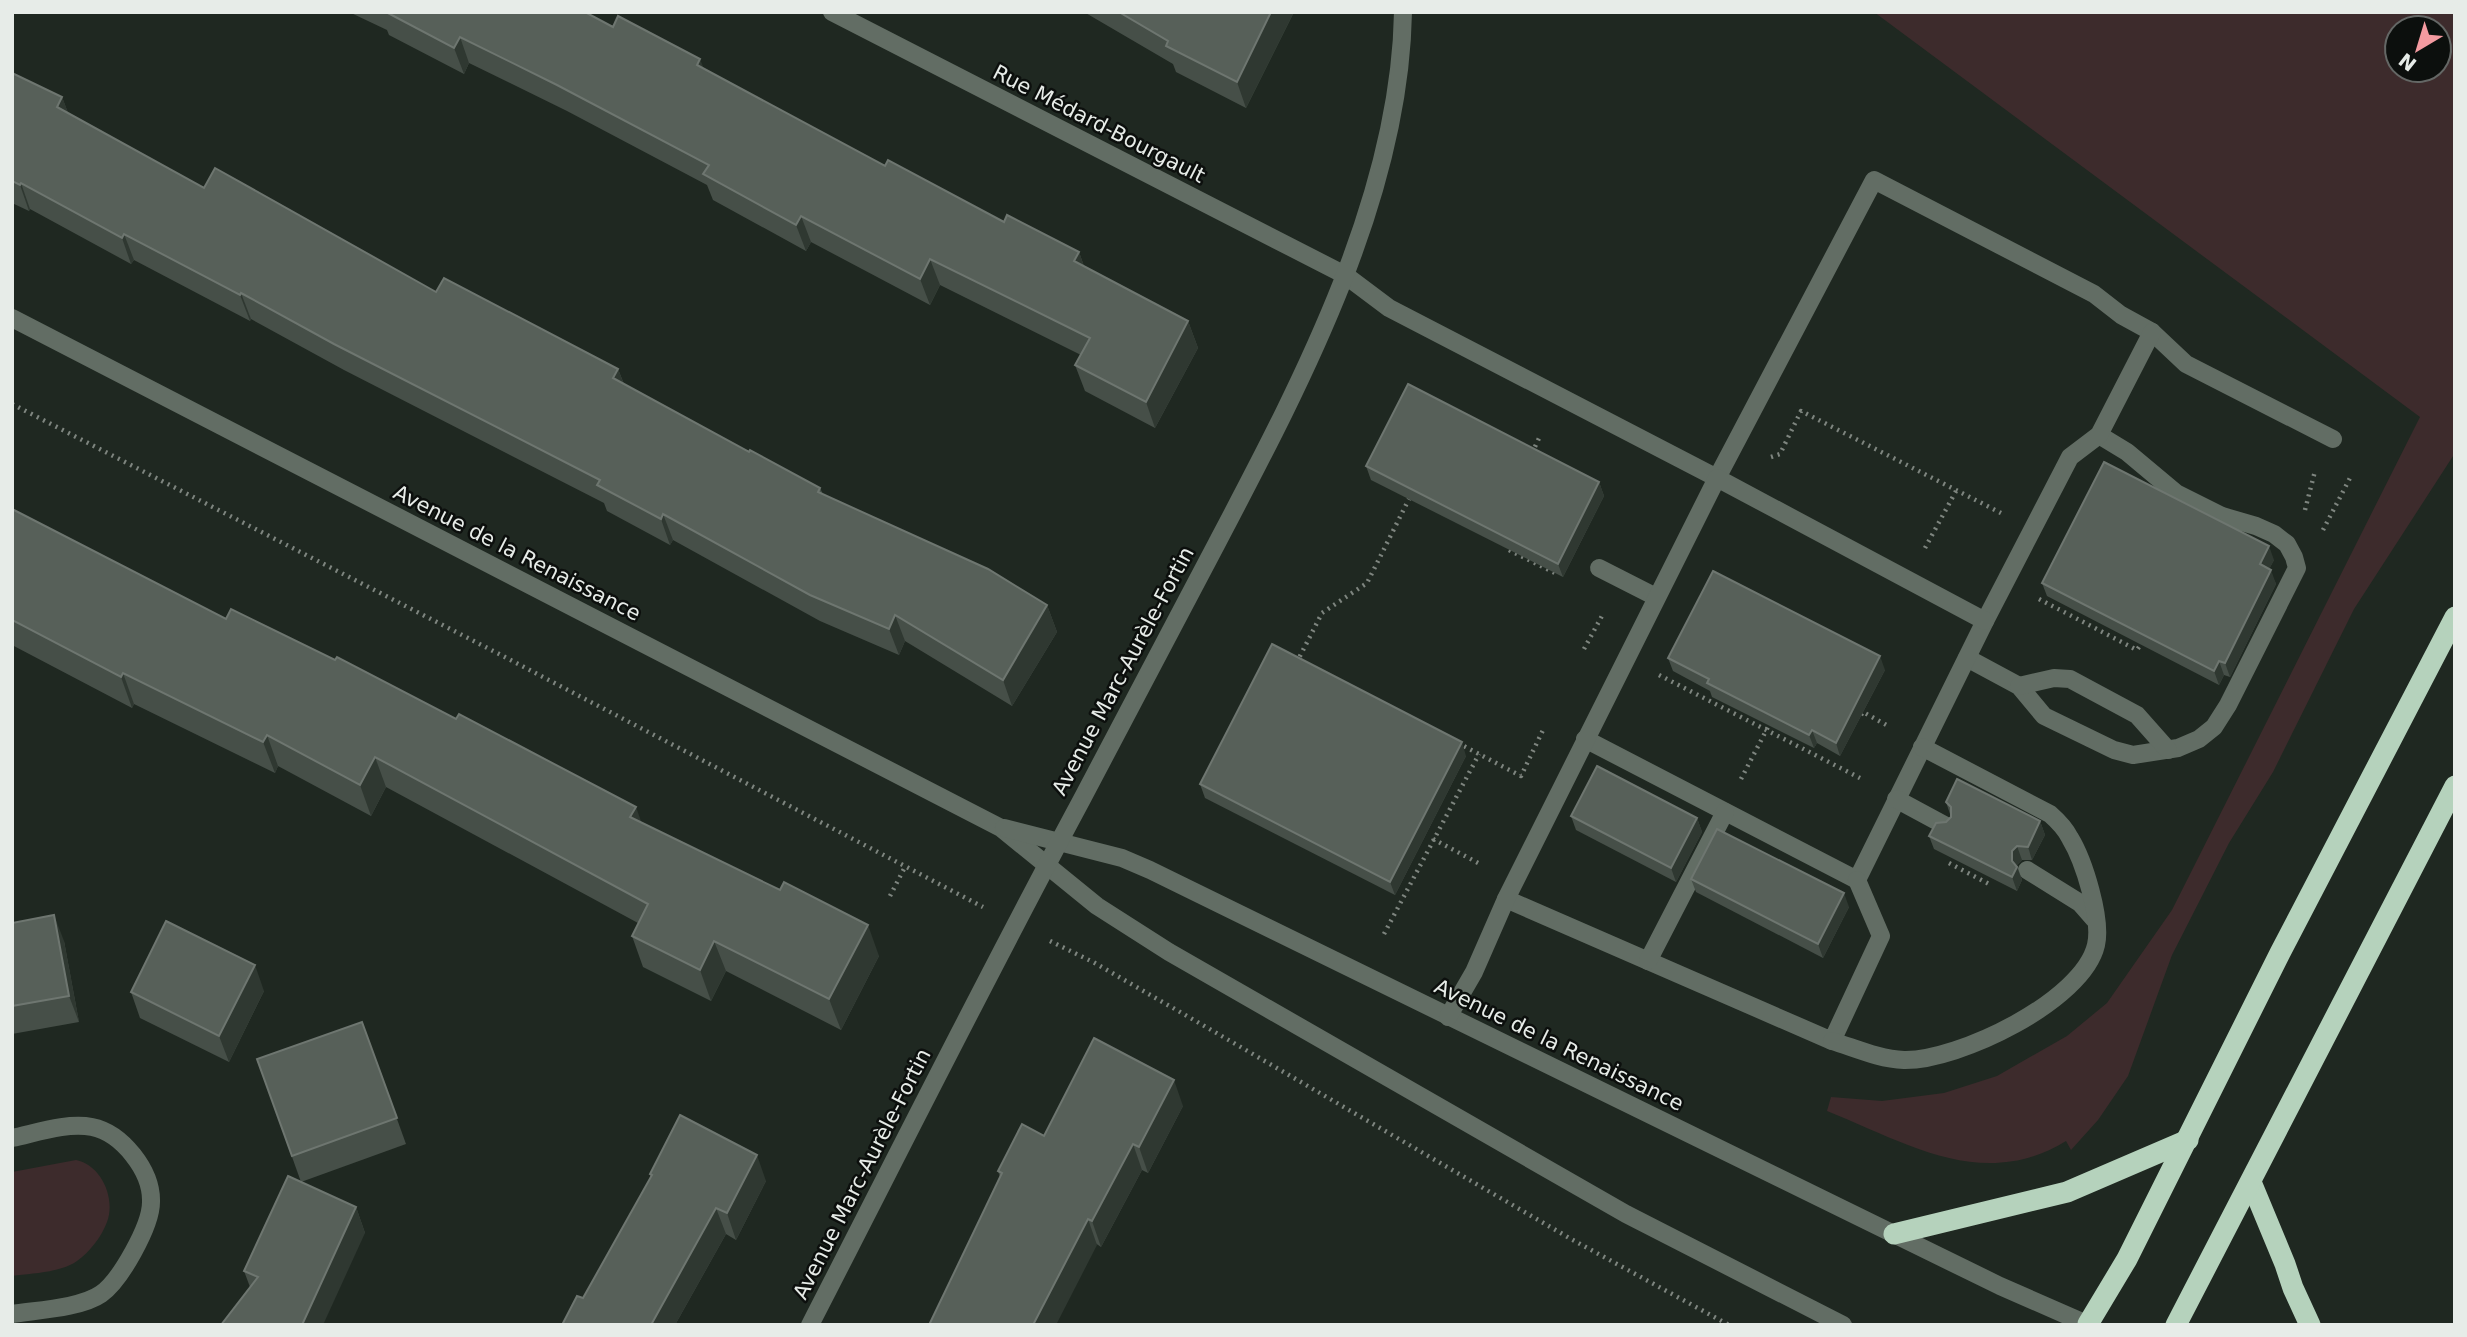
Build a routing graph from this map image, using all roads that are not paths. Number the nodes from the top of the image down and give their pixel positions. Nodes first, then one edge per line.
1 (832, 12) edge
2 (1403, 12) edge
3 (1345, 275) junction
4 (12, 318) edge
5 (2152, 332) junction
6 (2099, 435) junction
7 (2333, 439) dead end
8 (1717, 478) junction
9 (1599, 568) dead end
10 (1656, 597) junction
11 (2455, 617) edge
12 (1985, 621) junction
13 (1967, 658) junction
14 (2019, 686) junction
15 (1585, 739) junction
16 (1922, 747) junction
17 (2168, 750) junction
18 (2455, 786) edge
19 (1896, 799) junction
20 (1725, 811) junction
21 (1946, 826) edge
22 (1001, 828) junction
23 (1059, 842) junction
24 (1046, 865) junction
25 (2027, 870) dead end
26 (1857, 880) junction
27 (1506, 899) junction
28 (2098, 925) junction
29 (1648, 961) junction
30 (1448, 1017) junction
31 (1832, 1041) junction
32 (12, 1138) edge
33 (2188, 1140) junction
34 (2251, 1182) junction
35 (1894, 1234) junction
36 (12, 1314) edge
37 (810, 1325) edge
38 (1843, 1325) edge
39 (2088, 1325) edge
40 (2176, 1325) edge
41 (2310, 1325) edge

1 - 3 street, Rue Médard-Bourgault
2 - 3 street, Avenue Marc-Aurèle-Fortin
3 - 8 street, Rue Médard-Bourgault
3 - 23 street, Avenue Marc-Aurèle-Fortin
4 - 22 street, Avenue de la Renaissance
5 - 6 street
5 - 7 street
5 - 8 street
6 - 12 street
6 - 17 street
8 - 10 street
8 - 12 street, Rue Médard-Bourgault
9 - 10 street
10 - 15 street
11 - 33 highway
12 - 13 street
13 - 14 street
13 - 16 street
14 - 17 street
14 - 17 street
15 - 20 street
15 - 27 street
16 - 19 street
16 - 28 street
18 - 34 highway
19 - 21 street
19 - 26 street
20 - 26 street
20 - 29 street
22 - 23 street, Avenue de la Renaissance
22 - 24 street, Avenue de la Renaissance
23 - 24 street, Avenue Marc-Aurèle-Fortin
23 - 30 street, Avenue de la Renaissance
24 - 37 street, Avenue Marc-Aurèle-Fortin
24 - 38 street, Avenue de la Renaissance
25 - 28 street
26 - 31 street
27 - 29 street
27 - 30 street
28 - 31 street
29 - 31 street
30 - 35 street, Avenue de la Renaissance
32 - 36 street
33 - 35 highway
33 - 39 highway
34 - 40 highway
34 - 41 highway
35 - 39 street, Avenue de la Renaissance

